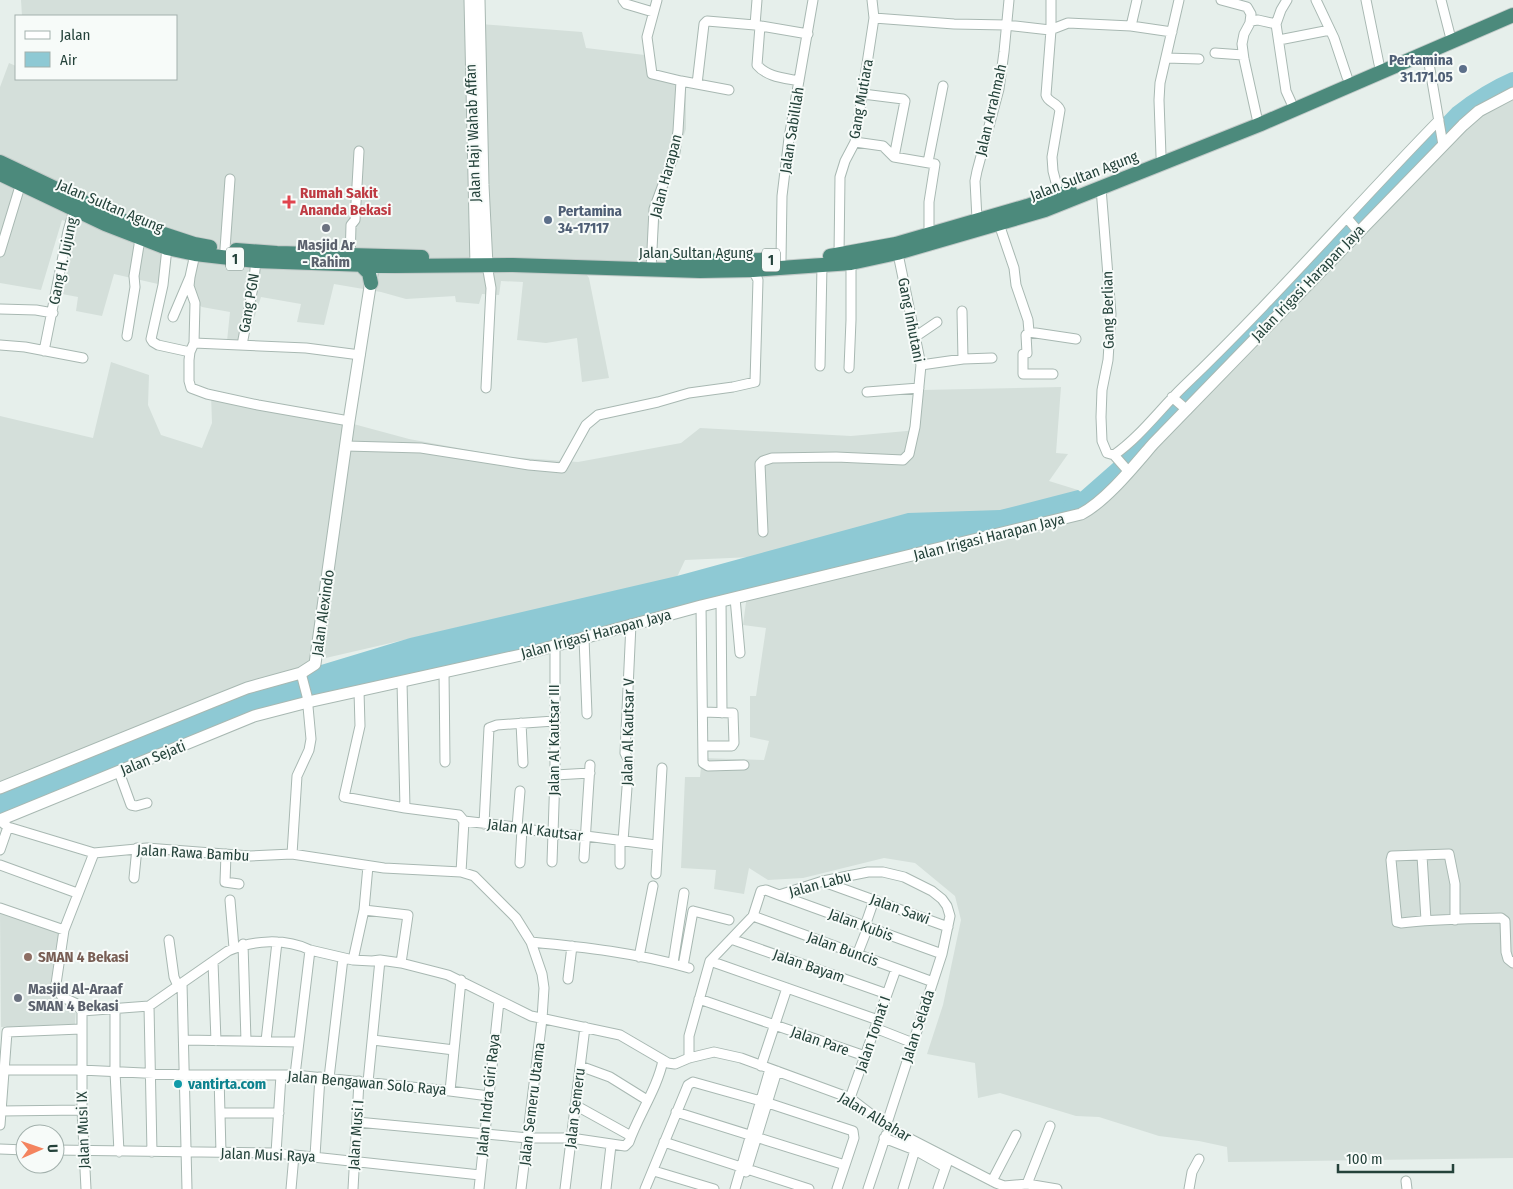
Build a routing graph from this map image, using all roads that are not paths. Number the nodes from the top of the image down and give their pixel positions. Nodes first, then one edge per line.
1 (470, 0) edge
2 (478, 0) edge
3 (623, 0) edge
4 (657, 0) edge
5 (757, 0) edge
6 (813, 0) edge
7 (872, 0) edge
8 (1009, 0) edge
9 (1051, 0) edge
10 (1137, 0) edge
11 (1179, 0) edge
12 (1227, 0) edge
13 (1287, 0) edge
14 (1316, 0) edge
15 (1366, 0) edge
16 (1441, 0) edge
17 (1513, 8) edge
18 (652, 12) junction
19 (1513, 15) edge
20 (874, 18) junction
21 (1250, 22) junction
22 (1276, 24) junction
23 (1006, 25) junction
24 (758, 26) junction
25 (1131, 26) junction
26 (1051, 30) junction
27 (1330, 30) junction
28 (1172, 32) junction
29 (808, 34) junction
30 (1451, 38) junction
31 (1279, 40) junction
32 (1427, 52) junction
33 (1215, 53) dead end
34 (1243, 55) junction
35 (1166, 58) junction
36 (1199, 59) dead end
37 (1379, 64) junction
38 (799, 81) junction
39 (681, 82) junction
40 (1342, 83) junction
41 (697, 84) junction
42 (943, 86) dead end
43 (728, 90) dead end
44 (1513, 93) edge
45 (863, 94) junction
46 (1291, 102) junction
47 (1256, 118) junction
48 (1440, 124) junction
49 (855, 142) junction
50 (1443, 142) junction
51 (359, 151) dead end
52 (1161, 156) junction
53 (894, 157) junction
54 (0, 162) edge
55 (928, 162) junction
56 (0, 174) edge
57 (230, 179) dead end
58 (21, 183) junction
59 (1101, 188) junction
60 (1059, 194) junction
61 (74, 210) junction
62 (977, 219) junction
63 (999, 224) junction
64 (1352, 224) junction
65 (929, 234) junction
66 (140, 239) junction
67 (167, 248) junction
68 (896, 248) junction
69 (225, 249) junction
70 (0, 252) edge
71 (194, 254) junction
72 (839, 255) junction
73 (780, 260) junction
74 (256, 261) junction
75 (365, 262) junction
76 (482, 262) junction
77 (851, 263) junction
78 (650, 266) junction
79 (822, 266) junction
80 (753, 270) junction
81 (190, 278) junction
82 (371, 283) joint
83 (0, 309) edge
84 (962, 311) dead end
85 (53, 313) junction
86 (173, 317) dead end
87 (937, 322) dead end
88 (1028, 332) junction
89 (127, 336) dead end
90 (915, 337) junction
91 (1076, 339) dead end
92 (1239, 344) junction
93 (0, 345) edge
94 (242, 345) junction
95 (192, 348) junction
96 (44, 351) junction
97 (360, 354) junction
98 (83, 358) dead end
99 (963, 358) junction
100 (992, 358) dead end
101 (921, 365) junction
102 (820, 366) dead end
103 (849, 368) dead end
104 (1053, 374) dead end
105 (486, 388) dead end
106 (919, 388) junction
107 (867, 392) dead end
108 (1174, 399) junction
109 (1186, 409) junction
110 (349, 421) junction
111 (346, 446) junction
112 (1116, 458) junction
113 (1127, 470) junction
114 (763, 532) dead end
115 (735, 598) junction
116 (721, 602) junction
117 (701, 606) junction
118 (631, 624) junction
119 (584, 638) junction
120 (555, 646) junction
121 (740, 654) dead end
122 (444, 672) junction
123 (303, 678) junction
124 (402, 682) junction
125 (359, 691) junction
126 (307, 699) junction
127 (703, 712) junction
128 (722, 713) junction
129 (587, 714) dead end
130 (554, 721) junction
131 (521, 723) junction
132 (703, 746) junction
133 (445, 762) dead end
134 (523, 763) dead end
135 (744, 765) dead end
136 (662, 768) dead end
137 (119, 772) junction
138 (555, 775) junction
139 (0, 788) edge
140 (520, 791) dead end
141 (147, 803) dead end
142 (404, 808) junction
143 (2, 821) edge
144 (464, 821) junction
145 (484, 824) junction
146 (520, 828) junction
147 (554, 834) junction
148 (586, 836) junction
149 (622, 841) junction
150 (656, 845) junction
151 (137, 848) junction
152 (0, 850) edge
153 (94, 854) junction
154 (226, 854) junction
155 (292, 854) junction
156 (1422, 856) junction
157 (584, 858) dead end
158 (552, 862) dead end
159 (520, 863) dead end
160 (620, 864) dead end
161 (0, 865) edge
162 (368, 866) junction
163 (461, 872) junction
164 (656, 874) dead end
165 (134, 878) dead end
166 (823, 882) junction
167 (239, 884) dead end
168 (652, 886) dead end
169 (77, 894) junction
170 (684, 894) dead end
171 (779, 895) junction
172 (230, 900) dead end
173 (874, 900) junction
174 (0, 908) edge
175 (364, 910) junction
176 (753, 916) junction
177 (728, 920) dead end
178 (1426, 920) junction
179 (1455, 920) junction
180 (866, 927) junction
181 (948, 927) junction
182 (64, 930) junction
183 (731, 939) junction
184 (168, 940) dead end
185 (276, 942) junction
186 (531, 942) junction
187 (238, 946) junction
188 (572, 946) junction
189 (310, 950) junction
190 (857, 954) junction
191 (942, 954) junction
192 (639, 956) junction
193 (343, 958) junction
194 (353, 960) junction
195 (380, 960) junction
196 (710, 961) junction
197 (213, 962) junction
198 (401, 963) junction
199 (1513, 963) edge
200 (674, 964) junction
201 (896, 969) junction
202 (568, 979) dead end
203 (461, 980) junction
204 (933, 982) junction
205 (180, 984) junction
206 (787, 988) junction
207 (887, 994) junction
208 (699, 999) junction
209 (499, 1001) junction
210 (148, 1006) junction
211 (115, 1009) junction
212 (82, 1012) junction
213 (542, 1019) junction
214 (876, 1024) junction
215 (775, 1026) junction
216 (585, 1027) junction
217 (81, 1029) junction
218 (184, 1040) junction
219 (373, 1040) junction
220 (216, 1041) junction
221 (246, 1041) junction
222 (266, 1041) junction
223 (299, 1042) junction
224 (913, 1042) junction
225 (454, 1050) junction
226 (864, 1056) junction
227 (688, 1058) junction
228 (3, 1063) edge
229 (669, 1063) junction
230 (580, 1066) junction
231 (769, 1069) junction
232 (82, 1070) junction
233 (115, 1072) junction
234 (150, 1074) junction
235 (185, 1075) junction
236 (282, 1075) junction
237 (295, 1075) junction
238 (220, 1076) junction
239 (325, 1078) junction
240 (364, 1082) junction
241 (450, 1091) junction
242 (488, 1096) junction
243 (850, 1098) junction
244 (647, 1100) junction
245 (764, 1102) junction
246 (575, 1105) junction
247 (82, 1110) junction
248 (1, 1111) edge
249 (676, 1112) junction
250 (220, 1113) junction
251 (279, 1113) junction
252 (357, 1122) junction
253 (0, 1125) edge
254 (1050, 1126) dead end
255 (888, 1127) junction
256 (484, 1133) junction
257 (1016, 1135) dead end
258 (631, 1136) junction
259 (754, 1136) junction
260 (528, 1138) junction
261 (571, 1138) junction
262 (884, 1138) junction
263 (664, 1142) junction
264 (611, 1145) junction
265 (0, 1149) edge
266 (15, 1150) edge
267 (65, 1150) edge
268 (915, 1150) junction
269 (84, 1151) junction
270 (119, 1152) junction
271 (152, 1152) junction
272 (187, 1152) junction
273 (221, 1153) junction
274 (276, 1153) junction
275 (294, 1155) junction
276 (315, 1156) junction
277 (950, 1158) junction
278 (1199, 1159) dead end
279 (354, 1161) junction
280 (845, 1165) junction
281 (945, 1167) junction
282 (744, 1169) junction
283 (654, 1171) junction
284 (480, 1175) junction
285 (992, 1181) junction
286 (1027, 1184) junction
287 (86, 1189) edge
288 (188, 1189) edge
289 (291, 1189) edge
290 (353, 1189) edge
291 (478, 1189) edge
292 (521, 1189) edge
293 (565, 1189) edge
294 (606, 1189) edge
295 (645, 1189) edge
296 (714, 1189) edge
297 (736, 1189) edge
298 (740, 1189) edge
299 (809, 1189) edge
300 (837, 1189) edge
301 (868, 1189) edge
302 (903, 1189) edge
303 (938, 1189) edge
304 (1057, 1189) edge
305 (1189, 1189) edge

1 - 76 street, Jalan Haji Wahab Affan
2 - 76 street, Jalan Haji Wahab Affan
3 - 18 street
4 - 18 street
5 - 24 street
6 - 29 street, Jalan Sabililah
7 - 20 street, Gang Mutiara
8 - 23 street, Jalan Arrahmah
9 - 26 street
10 - 25 street
11 - 28 street
12 - 21 street
13 - 22 street
14 - 27 street
15 - 37 street
16 - 30 street
17 - 30 highway, Jalan Sultan Agung / 1
18 - 39 street
19 - 30 highway, Jalan Sultan Agung / 1
20 - 23 street
20 - 45 street, Gang Mutiara
21 - 22 street
21 - 34 street
22 - 31 street
23 - 26 street
23 - 62 street, Jalan Arrahmah
24 - 29 street
24 - 38 street
24 - 41 street
25 - 26 street
25 - 28 street
26 - 60 street
27 - 31 street
27 - 40 street
28 - 35 street
29 - 38 street, Jalan Sabililah
30 - 32 highway, Jalan Sultan Agung / 1
30 - 37 highway, Jalan Sultan Agung / 1
31 - 46 street
32 - 40 highway, Jalan Sultan Agung / 1
32 - 48 street
33 - 34 street
34 - 47 street
35 - 36 street
35 - 52 street
37 - 40 highway, Jalan Sultan Agung / 1
38 - 73 street, Jalan Sabililah
39 - 41 street
39 - 78 street, Jalan Harapan
40 - 46 highway, Jalan Sultan Agung / 1
40 - 59 highway, Jalan Sultan Agung / 1
41 - 43 street
42 - 55 street
44 - 50 street, Jalan Irigasi Harapan Jaya
45 - 49 street, Gang Mutiara
45 - 53 street
46 - 47 highway, Jalan Sultan Agung / 1
47 - 52 highway, Jalan Sultan Agung / 1
48 - 50 street
48 - 64 street
49 - 53 street
49 - 72 street, Gang Mutiara
50 - 64 street, Jalan Irigasi Harapan Jaya
51 - 75 street
52 - 60 highway, Jalan Sultan Agung / 1
53 - 55 street
54 - 69 highway, Jalan Sultan Agung / 1
55 - 65 street
56 - 58 highway, Jalan Sultan Agung / 1
57 - 69 street
58 - 61 highway, Jalan Sultan Agung / 1
58 - 70 street
59 - 63 highway, Jalan Sultan Agung / 1
59 - 112 street, Gang Berlian
60 - 62 highway, Jalan Sultan Agung / 1
61 - 66 highway, Jalan Sultan Agung / 1
61 - 85 street, Gang H. Jujung
62 - 65 highway, Jalan Sultan Agung / 1
63 - 68 highway, Jalan Sultan Agung / 1
63 - 88 street
64 - 92 street, Jalan Irigasi Harapan Jaya
64 - 92 street
65 - 68 highway, Jalan Sultan Agung / 1
66 - 67 highway, Jalan Sultan Agung / 1
66 - 89 street
67 - 71 highway, Jalan Sultan Agung / 1
67 - 95 street
68 - 72 highway, Jalan Sultan Agung / 1
68 - 77 highway, Jalan Sultan Agung / 1
68 - 90 street, Gang Inhutani
69 - 75 highway, Jalan Sultan Agung / 1
71 - 74 highway, Jalan Sultan Agung / 1
71 - 81 street
72 - 73 highway, Jalan Sultan Agung / 1
73 - 78 highway, Jalan Sultan Agung / 1
74 - 75 highway, Jalan Sultan Agung / 1
74 - 94 street, Gang PGN
75 - 76 highway, Jalan Sultan Agung / 1
75 - 82 highway
76 - 78 highway, Jalan Sultan Agung / 1
76 - 105 street
77 - 79 highway, Jalan Sultan Agung / 1
77 - 103 street
78 - 80 highway, Jalan Sultan Agung / 1
79 - 80 highway, Jalan Sultan Agung / 1
79 - 102 street
80 - 111 street
81 - 86 street
81 - 95 street
82 - 97 street, Jalan Alexindo
83 - 85 street
84 - 99 street
85 - 96 street, Gang H. Jujung
87 - 90 street
88 - 91 street
88 - 104 street
90 - 101 street, Gang Inhutani
92 - 108 street
92 - 109 street, Jalan Irigasi Harapan Jaya
93 - 96 street
94 - 95 street
94 - 97 street
95 - 110 street
96 - 98 street
97 - 110 street, Jalan Alexindo
99 - 100 street
99 - 101 street
101 - 106 street, Gang Inhutani
106 - 107 street
106 - 114 street, Gang Inhutani
108 - 109 street
108 - 112 street
109 - 113 street, Jalan Irigasi Harapan Jaya
110 - 111 street, Jalan Alexindo
111 - 123 street, Jalan Alexindo
112 - 113 street
113 - 115 street, Jalan Irigasi Harapan Jaya
115 - 116 street, Jalan Irigasi Harapan Jaya
115 - 121 street
116 - 117 street, Jalan Irigasi Harapan Jaya
116 - 128 street
117 - 118 street, Jalan Irigasi Harapan Jaya
117 - 127 street
118 - 119 street, Jalan Irigasi Harapan Jaya
118 - 149 street, Jalan Al Kautsar V
119 - 120 street, Jalan Irigasi Harapan Jaya
119 - 129 street
120 - 122 street, Jalan Irigasi Harapan Jaya
120 - 130 street, Jalan Al Kautsar III
122 - 124 street, Jalan Irigasi Harapan Jaya
122 - 133 street
123 - 126 street
123 - 139 street, Jalan Alexindo
124 - 125 street, Jalan Irigasi Harapan Jaya
124 - 142 street
125 - 126 street, Jalan Irigasi Harapan Jaya
125 - 142 street, Jalan Al Kautsar
126 - 137 street, Jalan Sejati
126 - 155 street
127 - 128 street
127 - 132 street
128 - 132 street
130 - 131 street
130 - 138 street, Jalan Al Kautsar III
131 - 134 street
131 - 145 street
132 - 135 street
136 - 150 street
137 - 141 street
137 - 143 street, Jalan Sejati
138 - 147 street, Jalan Al Kautsar III
138 - 148 street
140 - 146 street
142 - 144 street, Jalan Al Kautsar
143 - 152 street
143 - 153 street
144 - 145 street, Jalan Al Kautsar
144 - 163 street
145 - 146 street, Jalan Al Kautsar
146 - 147 street, Jalan Al Kautsar
146 - 159 street
147 - 148 street, Jalan Al Kautsar
147 - 158 street, Jalan Al Kautsar III
148 - 149 street, Jalan Al Kautsar
148 - 157 street
149 - 150 street, Jalan Al Kautsar
149 - 160 street, Jalan Al Kautsar V
150 - 164 street
151 - 153 street, Jalan Rawa Bambu
151 - 154 street, Jalan Rawa Bambu
151 - 165 street
153 - 169 street
154 - 155 street, Jalan Rawa Bambu
154 - 167 street
155 - 162 street
156 - 178 street
156 - 178 street
156 - 179 street
161 - 169 street
162 - 163 street
162 - 175 street
163 - 186 street
166 - 171 street, Jalan Labu
166 - 173 street, Jalan Sawi
166 - 181 street, Jalan Labu
168 - 192 street
169 - 182 street
170 - 200 street
171 - 176 street, Jalan Labu
171 - 180 street, Jalan Kubis
172 - 187 street
173 - 180 street
173 - 181 street, Jalan Sawi
174 - 182 street
175 - 194 street
175 - 198 street
176 - 183 street, Jalan Labu
176 - 190 street, Jalan Buncis
177 - 200 street
178 - 179 street
179 - 199 street
180 - 190 street
180 - 191 street, Jalan Kubis
181 - 191 street, Jalan Selada
182 - 212 street
183 - 196 street, Jalan Labu
183 - 207 street, Jalan Bayam
184 - 205 street
185 - 187 street
185 - 189 street
185 - 222 street
186 - 188 street
186 - 213 street
187 - 197 street
187 - 221 street
188 - 192 street
188 - 202 street
189 - 193 street
189 - 223 street
190 - 201 street, Jalan Buncis
191 - 204 street, Jalan Selada
192 - 200 street
193 - 194 street
193 - 239 street
194 - 195 street
195 - 198 street
195 - 219 street, Jalan Musi I
196 - 206 street
196 - 208 street, Jalan Labu
197 - 205 street
197 - 220 street
198 - 203 street
201 - 204 street, Jalan Buncis
201 - 207 street, Jalan Tomat I
203 - 209 street
203 - 225 street
204 - 224 street, Jalan Selada
205 - 210 street
205 - 218 street
206 - 214 street
206 - 215 street
207 - 214 street, Jalan Tomat I
208 - 215 street, Jalan Pare
208 - 227 street, Jalan Labu
209 - 213 street
209 - 242 street, Jalan Indra Giri Raya
210 - 211 street
210 - 234 street
211 - 212 street
211 - 233 street
212 - 217 street, Jalan Musi IX
213 - 216 street
213 - 260 street, Jalan Semeru Utama
214 - 224 street
214 - 226 street, Jalan Tomat I
215 - 226 street, Jalan Pare
215 - 231 street, Jalan Pare
216 - 229 street
216 - 230 street, Jalan Semeru
217 - 228 street
217 - 232 street, Jalan Musi IX
218 - 220 street
218 - 235 street
219 - 225 street
219 - 240 street, Jalan Musi I
220 - 221 street
221 - 222 street
222 - 223 street
223 - 237 street
224 - 255 street, Jalan Selada
225 - 241 street
226 - 243 street, Jalan Tomat I
227 - 229 street, Jalan Albahar
227 - 231 street, Jalan Albahar
228 - 232 street, Jalan Bengawan Solo Raya
228 - 248 street
229 - 244 street
230 - 244 street
230 - 246 street, Jalan Semeru
231 - 243 street, Jalan Albahar
231 - 245 street, Jalan Pare
232 - 233 street, Jalan Bengawan Solo Raya
232 - 247 street, Jalan Musi IX
233 - 234 street, Jalan Bengawan Solo Raya
233 - 270 street
234 - 235 street, Jalan Bengawan Solo Raya
234 - 271 street
235 - 238 street, Jalan Bengawan Solo Raya
235 - 272 street
236 - 237 street, Jalan Bengawan Solo Raya
236 - 238 street, Jalan Bengawan Solo Raya
236 - 251 street
237 - 239 street, Jalan Bengawan Solo Raya
238 - 250 street
239 - 240 street, Jalan Bengawan Solo Raya
239 - 276 street
240 - 241 street, Jalan Bengawan Solo Raya
240 - 252 street, Jalan Musi I
241 - 242 street, Jalan Bengawan Solo Raya
242 - 256 street, Jalan Indra Giri Raya
243 - 255 street, Jalan Albahar
244 - 258 street
245 - 249 street
245 - 259 street, Jalan Pare
245 - 280 street
246 - 258 street
246 - 261 street, Jalan Semeru
247 - 248 street
247 - 269 street, Jalan Musi IX
248 - 253 street
249 - 259 street
249 - 263 street
250 - 251 street
250 - 273 street
251 - 274 street
252 - 256 street
252 - 279 street, Jalan Musi I
254 - 286 street
255 - 262 street, Jalan Selada
255 - 277 street, Jalan Albahar
256 - 260 street
256 - 284 street, Jalan Indra Giri Raya
257 - 285 street
258 - 264 street
259 - 280 street
259 - 282 street, Jalan Pare
260 - 261 street
260 - 292 street, Jalan Semeru Utama
261 - 264 street
261 - 293 street, Jalan Semeru
262 - 268 street
262 - 301 street, Jalan Selada
263 - 282 street
263 - 283 street
264 - 294 street
265 - 266 street
267 - 269 street, Jalan Musi Raya
268 - 281 street
268 - 302 street
269 - 270 street, Jalan Musi Raya
269 - 287 street, Jalan Musi IX
270 - 271 street, Jalan Musi Raya
271 - 272 street, Jalan Musi Raya
272 - 273 street, Jalan Musi Raya
272 - 288 street
273 - 274 street, Jalan Musi Raya
274 - 275 street, Jalan Musi Raya
275 - 276 street, Jalan Musi Raya
275 - 289 street
276 - 279 street, Jalan Musi Raya
277 - 281 street
277 - 285 street, Jalan Albahar
278 - 305 street
279 - 284 street, Jalan Musi Raya
279 - 290 street, Jalan Musi I
280 - 300 street
281 - 303 street
282 - 297 street
282 - 298 street
282 - 299 street
283 - 295 street
283 - 296 street
284 - 291 street, Jalan Indra Giri Raya
285 - 286 street, Jalan Albahar
286 - 304 street, Jalan Albahar

